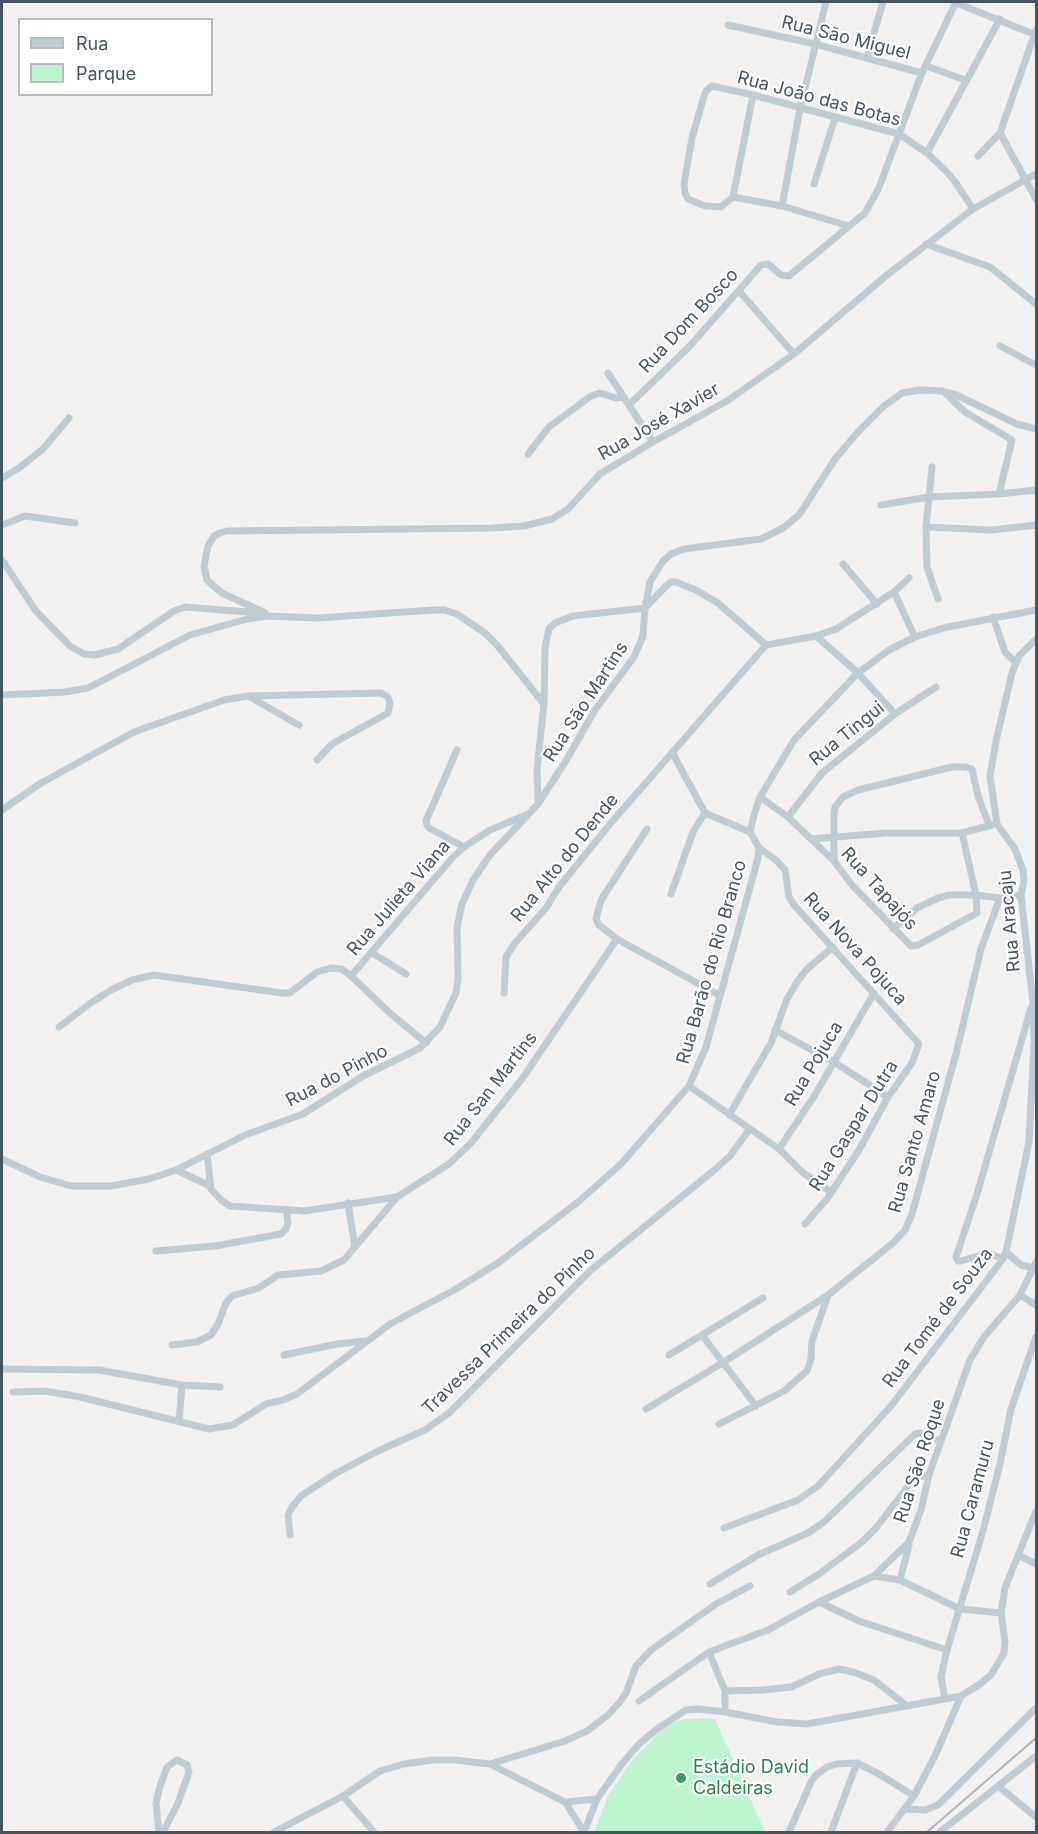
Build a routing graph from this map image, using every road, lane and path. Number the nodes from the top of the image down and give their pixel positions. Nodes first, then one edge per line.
1 (826, 2) edge
2 (883, 2) edge
3 (955, 2) edge
4 (1000, 18) junction
5 (728, 25) dead end
6 (1036, 33) edge
7 (815, 44) junction
8 (867, 57) junction
9 (926, 66) junction
10 (922, 73) junction
11 (965, 80) junction
12 (753, 95) junction
13 (800, 109) junction
14 (835, 118) junction
15 (1000, 133) junction
16 (899, 134) junction
17 (927, 153) junction
18 (978, 156) dead end
19 (1036, 174) edge
20 (1027, 179) junction
21 (814, 184) dead end
22 (736, 197) junction
23 (1036, 199) edge
24 (782, 206) junction
25 (973, 209) junction
26 (849, 226) junction
27 (926, 244) junction
28 (739, 291) junction
29 (1036, 304) edge
30 (1000, 346) dead end
31 (794, 354) junction
32 (1036, 365) edge
33 (608, 373) dead end
34 (943, 391) junction
35 (624, 397) junction
36 (629, 405) junction
37 (69, 418) dead end
38 (1036, 429) edge
39 (653, 442) junction
40 (528, 454) dead end
41 (932, 467) dead end
42 (2, 478) edge
43 (1036, 490) edge
44 (999, 494) junction
45 (930, 497) junction
46 (881, 505) dead end
47 (75, 523) dead end
48 (2, 525) edge
49 (1036, 525) edge
50 (926, 527) junction
51 (2, 560) edge
52 (843, 564) dead end
53 (909, 578) dead end
54 (894, 592) junction
55 (938, 599) dead end
56 (877, 604) junction
57 (645, 608) junction
58 (1036, 610) edge
59 (265, 613) junction
60 (274, 616) junction
61 (993, 617) junction
62 (816, 636) junction
63 (915, 637) junction
64 (1036, 639) edge
65 (766, 645) junction
66 (1016, 663) junction
67 (858, 673) junction
68 (936, 687) dead end
69 (2, 695) edge
70 (248, 696) junction
71 (544, 704) junction
72 (895, 714) junction
73 (300, 725) dead end
74 (457, 750) dead end
75 (672, 752) junction
76 (317, 760) dead end
77 (760, 797) junction
78 (538, 804) junction
79 (2, 810) edge
80 (705, 813) junction
81 (529, 814) junction
82 (788, 817) junction
83 (997, 824) junction
84 (989, 825) junction
85 (647, 829) dead end
86 (750, 832) junction
87 (962, 833) junction
88 (834, 836) junction
89 (811, 839) junction
90 (464, 847) junction
91 (759, 848) junction
92 (834, 861) junction
93 (671, 894) dead end
94 (976, 895) junction
95 (1021, 895) junction
96 (1000, 898) junction
97 (892, 929) junction
98 (617, 939) junction
99 (833, 947) junction
100 (372, 952) junction
101 (406, 974) dead end
102 (351, 976) junction
103 (504, 993) dead end
104 (874, 993) junction
105 (719, 995) junction
106 (1033, 1003) junction
107 (60, 1028) dead end
108 (775, 1030) junction
109 (916, 1039) joint
110 (426, 1043) junction
111 (834, 1062) junction
112 (689, 1086) junction
113 (888, 1097) junction
114 (729, 1115) junction
115 (749, 1130) junction
116 (1033, 1142) edge
117 (779, 1149) junction
118 (207, 1154) junction
119 (2, 1159) edge
120 (176, 1170) junction
121 (210, 1186) junction
122 (831, 1192) junction
123 (398, 1197) junction
124 (348, 1203) junction
125 (286, 1209) junction
126 (805, 1224) dead end
127 (355, 1247) junction
128 (156, 1251) dead end
129 (1005, 1256) junction
130 (1035, 1265) edge
131 (828, 1295) junction
132 (1020, 1295) junction
133 (763, 1298) dead end
134 (1036, 1305) edge
135 (702, 1335) junction
136 (1036, 1337) edge
137 (366, 1341) junction
138 (172, 1345) dead end
139 (284, 1355) dead end
140 (669, 1355) dead end
141 (724, 1362) junction
142 (2, 1368) edge
143 (182, 1385) junction
144 (220, 1387) dead end
145 (13, 1392) dead end
146 (756, 1407) junction
147 (646, 1409) dead end
148 (179, 1421) junction
149 (719, 1424) dead end
150 (941, 1442) junction
151 (929, 1475) junction
152 (1036, 1511) edge
153 (724, 1528) dead end
154 (290, 1534) dead end
155 (909, 1542) junction
156 (1018, 1555) junction
157 (1036, 1564) edge
158 (874, 1576) junction
159 (900, 1580) junction
160 (710, 1584) dead end
161 (750, 1586) dead end
162 (790, 1592) dead end
163 (819, 1602) junction
164 (960, 1609) junction
165 (1001, 1612) junction
166 (947, 1650) junction
167 (710, 1652) junction
168 (725, 1691) junction
169 (961, 1696) junction
170 (945, 1699) junction
171 (639, 1701) dead end
172 (907, 1706) junction
173 (1036, 1708) edge
174 (725, 1712) junction
175 (1036, 1756) edge
176 (857, 1763) junction
177 (490, 1764) junction
178 (998, 1786) junction
179 (344, 1796) junction
180 (914, 1796) junction
181 (597, 1799) junction
182 (565, 1802) junction
183 (906, 1809) junction
184 (1036, 1817) edge
185 (584, 1832) edge
186 (161, 1833) edge
187 (274, 1833) edge
188 (374, 1833) edge
189 (789, 1833) edge
190 (831, 1833) edge
191 (887, 1833) edge
192 (940, 1833) edge

1 - 7 street
2 - 8 street
3 - 4 street
3 - 9 street
4 - 6 street
4 - 11 street
5 - 7 street, Rua São Miguel
6 - 15 street
7 - 8 street, Rua São Miguel
7 - 13 street
8 - 10 street, Rua São Miguel
9 - 10 street
9 - 11 street, Rua São Miguel
10 - 16 street
11 - 17 street
12 - 13 street, Rua João das Botas
12 - 22 street
12 - 22 street, Rua João das Botas
13 - 14 street, Rua João das Botas
13 - 24 street
14 - 16 street, Rua João das Botas
14 - 21 street
15 - 18 street
15 - 20 street
16 - 17 street, Rua João das Botas
16 - 26 street
17 - 25 street, Rua João das Botas
19 - 20 street, Rua José Xavier
20 - 23 street
20 - 25 street, Rua José Xavier
22 - 24 street
24 - 26 street
25 - 27 street, Rua José Xavier
26 - 28 street, Rua Dom Bosco
27 - 29 street
27 - 31 street, Rua José Xavier
28 - 31 street
28 - 36 street, Rua Dom Bosco
30 - 32 street
31 - 39 street, Rua José Xavier
33 - 35 street
34 - 38 street
34 - 44 street
34 - 57 street, Rua São Martins
35 - 36 street
35 - 40 street
36 - 39 street
37 - 42 street
39 - 59 street, Rua José Xavier
41 - 45 street
43 - 44 street
44 - 45 street
45 - 46 street
45 - 50 street
47 - 48 street
49 - 50 street
50 - 55 street
51 - 59 street
52 - 56 street
53 - 54 street
54 - 56 street
54 - 63 street
56 - 62 street
57 - 65 street
57 - 71 street
57 - 78 street, Rua São Martins
58 - 61 street
59 - 60 street
60 - 69 street
60 - 71 street, Rua São Martins
61 - 63 street
61 - 66 street
62 - 65 street
62 - 67 street
63 - 67 street
64 - 66 street, Rua Aracaju
65 - 75 street, Rua Alto do Dende
66 - 83 street, Rua Aracaju
67 - 72 street
67 - 77 street
68 - 72 street, Rua Tingui
70 - 73 street
70 - 76 street
70 - 79 street
71 - 78 street, Rua São Martins
72 - 82 street, Rua Tingui
74 - 90 street
75 - 80 street
75 - 103 street, Rua Alto do Dende
77 - 82 street, Rua Tapajós
77 - 86 street
78 - 81 street, Rua do Pinho
80 - 86 street
80 - 93 street
81 - 90 street, Rua Julieta Viana
81 - 110 street, Rua do Pinho
82 - 89 street, Rua Tapajós
83 - 84 street
83 - 95 street, Rua Aracaju
84 - 87 street
84 - 88 street
85 - 98 street
86 - 91 street, Rua Barão do Rio Branco
87 - 88 street
87 - 94 street
88 - 89 street
88 - 92 street
89 - 92 street, Rua Tapajós
90 - 100 street, Rua Julieta Viana
91 - 99 street, Rua Nova Pojuca
91 - 105 street, Rua Barão do Rio Branco
92 - 97 street, Rua Tapajós
94 - 96 street
94 - 97 street
94 - 97 street, Rua Tapajós
95 - 96 street
95 - 106 street, Rua Aracaju
96 - 131 street, Rua Santo Amaro
98 - 105 street
98 - 123 street, Rua San Martins
99 - 104 street, Rua Nova Pojuca
99 - 108 street
100 - 101 street
100 - 102 street, Rua Julieta Viana
102 - 107 street
102 - 110 street, Rua Julieta Viana
104 - 109 street, Rua Nova Pojuca
104 - 111 street, Rua Pojuca
105 - 112 street, Rua Barão do Rio Branco
106 - 116 street, Rua Tomé de Souza
106 - 129 street
108 - 111 street
108 - 114 street
109 - 113 street, Rua Gaspar Dutra
110 - 118 street, Rua do Pinho
111 - 113 street
111 - 117 street, Rua Pojuca
112 - 114 street
112 - 137 street, Rua Barão do Rio Branco
113 - 122 street, Rua Gaspar Dutra
114 - 115 street
115 - 117 street
115 - 154 street, Travessa Primeira do Pinho
116 - 129 street, Rua Tomé de Souza
117 - 122 street
118 - 120 street, Rua do Pinho
118 - 121 street
119 - 120 street, Rua do Pinho
120 - 121 street, Rua San Martins
121 - 125 street, Rua San Martins
122 - 126 street, Rua Gaspar Dutra
123 - 124 street, Rua San Martins
123 - 127 street
124 - 125 street, Rua San Martins
124 - 127 street
125 - 128 street
127 - 138 street
129 - 130 street
129 - 153 street, Rua Tomé de Souza
130 - 132 street, Rua São Roque
131 - 141 street, Rua Santo Amaro
131 - 146 street
132 - 134 street
132 - 150 street, Rua São Roque
133 - 135 street
135 - 140 street
135 - 141 street
136 - 164 street, Rua Caramuru
137 - 139 street
137 - 148 street, Rua Barão do Rio Branco
141 - 146 street
141 - 147 street, Rua Santo Amaro
142 - 143 street
143 - 144 street
143 - 148 street
145 - 148 street, Rua Barão do Rio Branco
146 - 149 street
150 - 151 street, Rua São Roque
150 - 160 street
151 - 155 street, Rua São Roque
151 - 162 street
152 - 156 street
155 - 158 street, Rua São Roque
155 - 159 street
156 - 157 street
156 - 165 street
158 - 159 street
158 - 163 street, Rua São Roque
159 - 164 street
161 - 177 street
163 - 166 street
163 - 167 street, Rua São Roque
164 - 165 street
164 - 166 street, Rua Caramuru
165 - 169 street
166 - 170 street, Rua Caramuru
167 - 168 street
167 - 171 street, Rua São Roque
168 - 172 street
168 - 174 street
169 - 170 street
169 - 180 street
170 - 172 street
172 - 174 street
173 - 183 street
174 - 181 street
175 - 178 street
176 - 180 street
176 - 189 street
176 - 190 street
177 - 179 street
177 - 182 street
178 - 184 street
178 - 192 street
179 - 187 street
179 - 188 street
180 - 183 street
181 - 182 street
181 - 185 street
182 - 185 street
183 - 191 street
186 - 186 street

